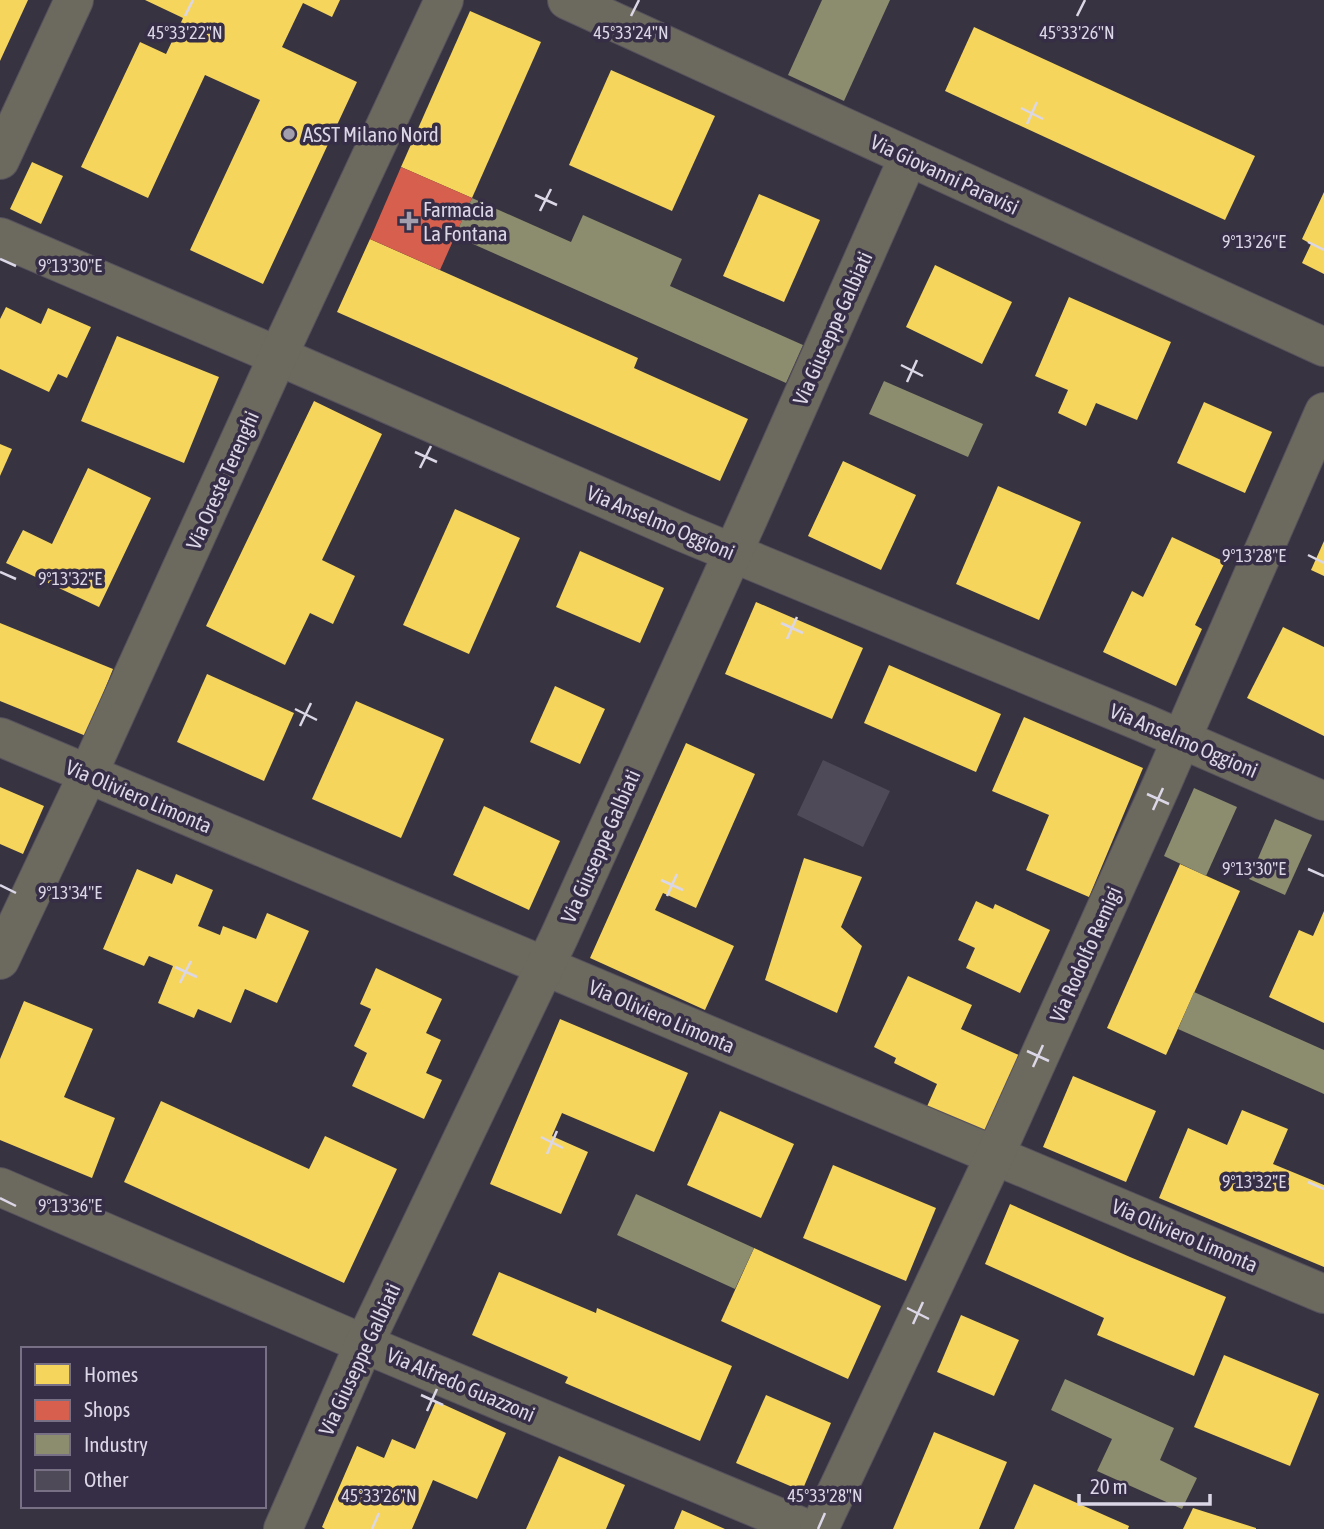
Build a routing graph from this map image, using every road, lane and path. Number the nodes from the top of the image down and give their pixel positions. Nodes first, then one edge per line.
1 (74, 0) edge
2 (444, 0) edge
3 (567, 0) edge
4 (908, 158) junction
5 (0, 160) edge
6 (0, 237) edge
7 (1324, 347) edge
8 (278, 356) junction
9 (1324, 412) edge
10 (732, 552) junction
11 (0, 737) edge
12 (1182, 739) junction
13 (88, 774) junction
14 (1324, 801) edge
15 (0, 960) edge
16 (545, 967) junction
17 (995, 1155) junction
18 (0, 1186) edge
19 (1324, 1294) edge
20 (364, 1344) junction
21 (283, 1529) edge
22 (807, 1529) edge
23 (819, 1529) edge

1 - 5 street
2 - 8 street, Via Oreste Terenghi
3 - 4 street, Via Giovanni Paravisi
4 - 7 street, Via Giovanni Paravisi
4 - 10 street, Via Giuseppe Galbiati
6 - 8 street, Via Anselmo Oggioni
8 - 10 street, Via Anselmo Oggioni
8 - 13 street, Via Oreste Terenghi
9 - 12 street, Via Rodolfo Remigi
10 - 12 street, Via Anselmo Oggioni
10 - 16 street, Via Giuseppe Galbiati
11 - 13 street, Via Oliviero Limonta
12 - 14 street, Via Anselmo Oggioni
12 - 17 street, Via Rodolfo Remigi
13 - 15 street, Via Oreste Terenghi
13 - 16 street, Via Oliviero Limonta
16 - 17 street, Via Oliviero Limonta
16 - 20 street, Via Giuseppe Galbiati
17 - 19 street, Via Oliviero Limonta
17 - 23 street, Via Rodolfo Remigi
18 - 20 street, Via Alfredo Guazzoni
20 - 21 street, Via Giuseppe Galbiati
20 - 22 street, Via Alfredo Guazzoni

